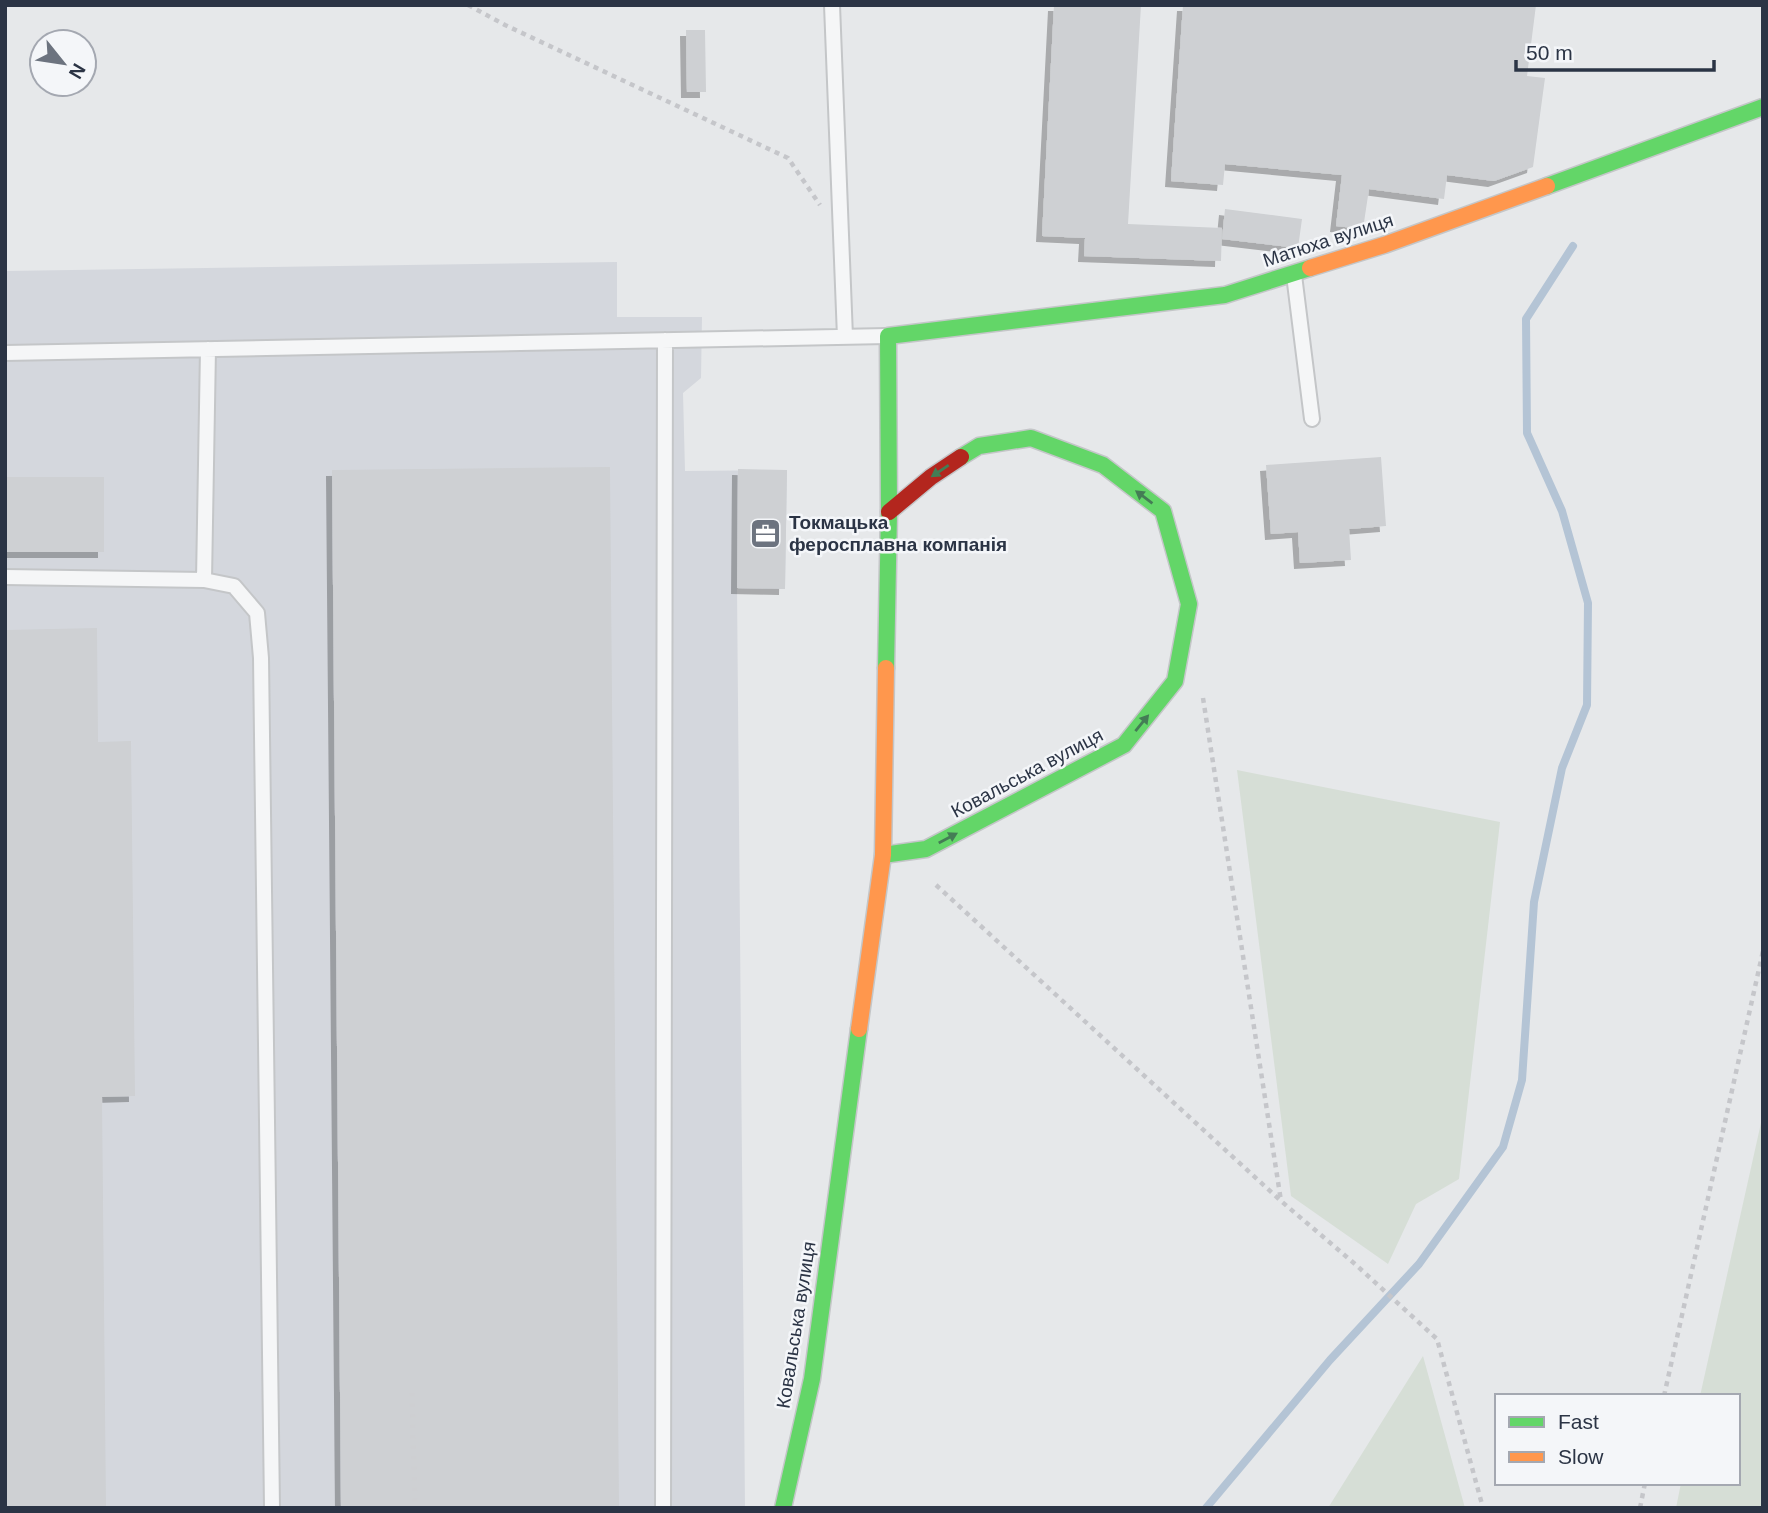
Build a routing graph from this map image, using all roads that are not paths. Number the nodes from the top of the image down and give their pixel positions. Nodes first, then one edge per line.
1 (832, 5) edge
2 (1763, 107) edge
3 (1294, 274) junction
4 (888, 336) junction
5 (845, 337) junction
6 (665, 340) junction
7 (208, 349) junction
8 (5, 353) edge
9 (1312, 419) dead end
10 (889, 512) junction
11 (5, 577) edge
12 (204, 580) junction
13 (883, 855) junction
14 (272, 1508) edge
15 (663, 1508) edge
16 (783, 1508) edge

1 - 5 lane
2 - 3 street, Матюха вулиця
3 - 4 street, Матюха вулиця
3 - 9 lane
4 - 5 lane
4 - 10 street, Ковальська вулиця
5 - 6 lane
6 - 7 lane
6 - 15 lane
7 - 8 lane
7 - 12 lane
10 - 13 street, Ковальська вулиця
13 -> 10 street, Ковальська вулиця
11 - 12 lane
12 - 14 lane
13 - 16 street, Ковальська вулиця

